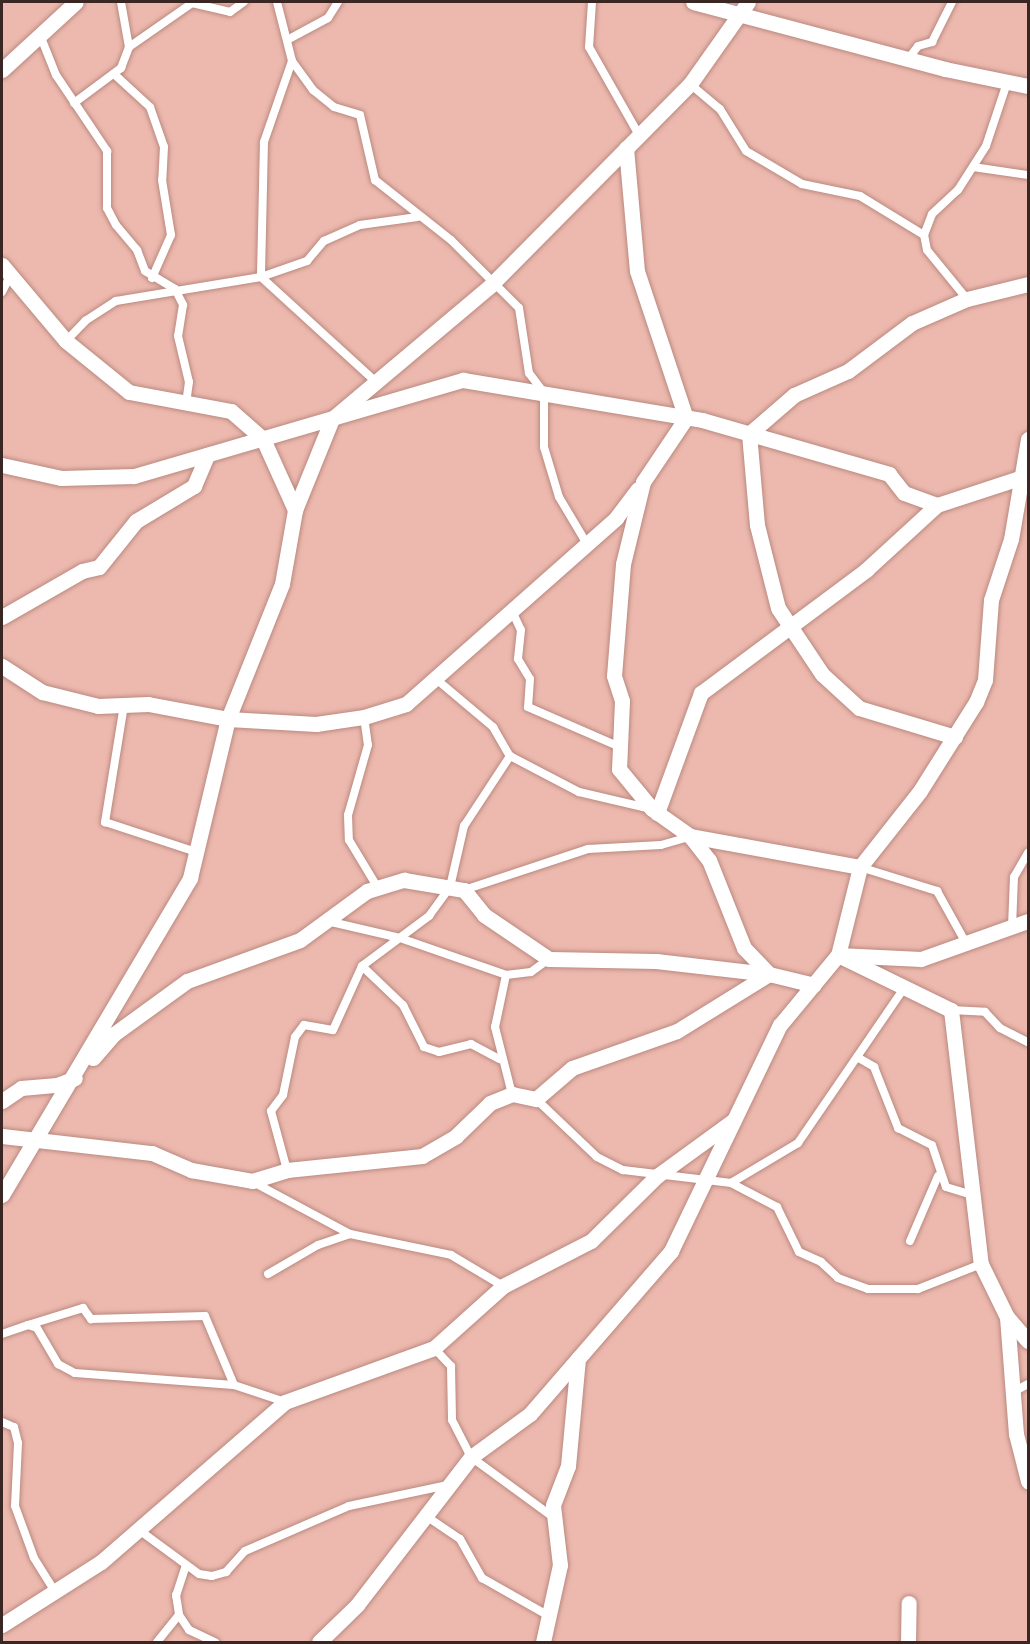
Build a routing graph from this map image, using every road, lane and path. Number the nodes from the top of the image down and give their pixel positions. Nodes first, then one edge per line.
1 (76, 2) edge
2 (121, 2) edge
3 (244, 2) edge
4 (277, 2) edge
5 (338, 2) edge
6 (592, 2) edge
7 (693, 2) edge
8 (952, 2) edge
9 (743, 7) edge
10 (40, 35) junction
11 (289, 39) junction
12 (129, 47) junction
13 (908, 59) junction
14 (292, 61) junction
15 (2, 70) edge
16 (114, 74) junction
17 (1007, 83) junction
18 (690, 84) junction
19 (1029, 86) edge
20 (74, 103) junction
21 (639, 135) junction
22 (626, 148) junction
23 (973, 167) junction
24 (1029, 176) edge
25 (417, 217) junction
26 (924, 235) junction
27 (5, 272) edge
28 (261, 277) junction
29 (152, 278) junction
30 (1029, 284) edge
31 (491, 285) junction
32 (176, 289) junction
33 (2, 292) edge
34 (967, 299) junction
35 (66, 341) junction
36 (377, 383) junction
37 (544, 393) junction
38 (186, 404) junction
39 (686, 418) junction
40 (332, 419) junction
41 (749, 434) junction
42 (263, 439) junction
43 (1029, 439) edge
44 (207, 455) junction
45 (2, 465) edge
46 (1025, 475) edge
47 (643, 482) junction
48 (937, 505) junction
49 (295, 510) junction
50 (587, 544) junction
51 (512, 611) junction
52 (2, 617) edge
53 (789, 623) junction
54 (2, 666) edge
55 (436, 679) junction
56 (124, 705) junction
57 (364, 717) junction
58 (228, 719) junction
59 (955, 737) junction
60 (620, 747) junction
61 (510, 756) junction
62 (655, 811) junction
63 (690, 836) junction
64 (196, 852) junction
65 (1029, 853) edge
66 (860, 867) junction
67 (378, 888) junction
68 (457, 888) junction
69 (327, 921) junction
70 (1029, 921) edge
71 (1012, 927) junction
72 (400, 938) junction
73 (966, 943) junction
74 (838, 955) junction
75 (549, 959) junction
76 (362, 966) junction
77 (769, 974) junction
78 (506, 975) junction
79 (814, 985) junction
80 (905, 987) junction
81 (951, 1010) junction
82 (1029, 1042) edge
83 (857, 1057) junction
84 (500, 1059) junction
85 (73, 1079) junction
86 (512, 1094) junction
87 (536, 1099) junction
88 (2, 1101) edge
89 (736, 1118) junction
90 (2, 1136) edge
91 (36, 1143) junction
92 (287, 1170) junction
93 (657, 1176) junction
94 (938, 1176) junction
95 (708, 1178) junction
96 (252, 1181) junction
97 (731, 1183) junction
98 (2, 1195) edge
99 (973, 1195) junction
100 (350, 1234) junction
101 (910, 1241) dead end
102 (981, 1264) junction
103 (268, 1274) dead end
104 (503, 1286) junction
105 (1007, 1317) junction
106 (28, 1325) junction
107 (2, 1334) edge
108 (1029, 1341) edge
109 (434, 1348) junction
110 (578, 1358) junction
111 (1029, 1384) edge
112 (234, 1385) junction
113 (1012, 1392) junction
114 (285, 1402) junction
115 (2, 1422) edge
116 (471, 1457) junction
117 (1029, 1481) edge
118 (449, 1485) junction
119 (426, 1516) junction
120 (555, 1518) junction
121 (139, 1530) junction
122 (186, 1565) junction
123 (55, 1591) junction
124 (909, 1602) dead end
125 (179, 1615) junction
126 (549, 1616) junction
127 (2, 1625) edge
128 (157, 1642) edge
129 (214, 1642) edge
130 (319, 1642) edge
131 (543, 1642) edge
132 (908, 1642) edge

1 - 10 street
2 - 12 lane
3 - 12 lane
4 - 11 lane
5 - 11 lane
6 - 21 lane
7 - 9 street
8 - 13 lane
9 - 13 street
9 - 18 street
10 - 15 street
10 - 20 lane
11 - 14 lane
12 - 16 lane
13 - 17 street
14 - 25 lane
14 - 28 lane
16 - 20 lane
16 - 29 lane
17 - 19 street
17 - 23 lane
18 - 21 street
18 - 26 lane
20 - 29 lane
21 - 22 street
22 - 31 street
22 - 39 street
23 - 24 lane
23 - 26 lane
25 - 28 lane
25 - 31 lane
26 - 34 lane
27 - 33 lane
27 - 35 street
28 - 32 lane
28 - 36 lane
29 - 32 lane
30 - 34 street
31 - 36 street
31 - 37 lane
32 - 35 lane
32 - 38 lane
34 - 41 street
35 - 38 street
36 - 40 street
37 - 39 street
37 - 40 street
37 - 50 lane
38 - 42 street
39 - 41 street
39 - 47 street
40 - 42 street
40 - 49 street
41 - 48 street
41 - 53 street
42 - 44 street
42 - 49 street
43 - 46 street
44 - 45 street
44 - 52 street
46 - 48 street
46 - 59 street
47 - 50 street
47 - 60 street
48 - 53 street
49 - 58 street
50 - 51 street
51 - 55 street
51 - 60 lane
53 - 59 street
53 - 62 street
54 - 56 street
55 - 57 street
55 - 61 lane
56 - 58 street
56 - 64 lane
57 - 58 street
57 - 67 lane
58 - 64 street
59 - 66 street
60 - 62 street
61 - 62 lane
61 - 68 lane
62 - 63 street
63 - 66 street
63 - 68 lane
63 - 77 street
64 - 85 street
65 - 71 lane
66 - 73 lane
66 - 74 street
67 - 68 street
67 - 69 street
68 - 72 lane
68 - 75 street
69 - 72 lane
69 - 85 street
70 - 71 street
71 - 73 street
72 - 76 lane
72 - 78 lane
73 - 74 street
74 - 79 street
74 - 80 street
75 - 77 street
75 - 78 lane
76 - 84 lane
76 - 92 lane
77 - 79 street
77 - 87 street
78 - 84 lane
79 - 89 street
80 - 81 street
80 - 83 lane
81 - 82 lane
81 - 99 street
83 - 94 lane
83 - 97 lane
84 - 86 lane
85 - 88 street
85 - 91 street
86 - 87 street
86 - 92 street
87 - 93 lane
89 - 93 street
89 - 95 street
90 - 91 street
91 - 96 street
91 - 98 street
92 - 96 street
93 - 95 lane
93 - 104 street
94 - 99 lane
94 - 101 lane
95 - 97 lane
95 - 110 street
96 - 100 lane
97 - 102 lane
99 - 102 street
100 - 103 lane
100 - 104 lane
102 - 105 street
104 - 109 street
105 - 108 street
105 - 113 street
106 - 107 lane
106 - 112 lane
106 - 112 lane
109 - 114 street
109 - 116 lane
110 - 116 street
110 - 120 street
111 - 113 lane
112 - 114 lane
113 - 117 street
114 - 121 street
115 - 123 lane
116 - 118 street
116 - 120 lane
118 - 119 street
118 - 122 lane
119 - 126 lane
119 - 130 street
120 - 126 street
121 - 122 lane
121 - 123 street
122 - 125 lane
123 - 127 street
124 - 132 street
125 - 128 lane
125 - 129 lane
126 - 131 street

